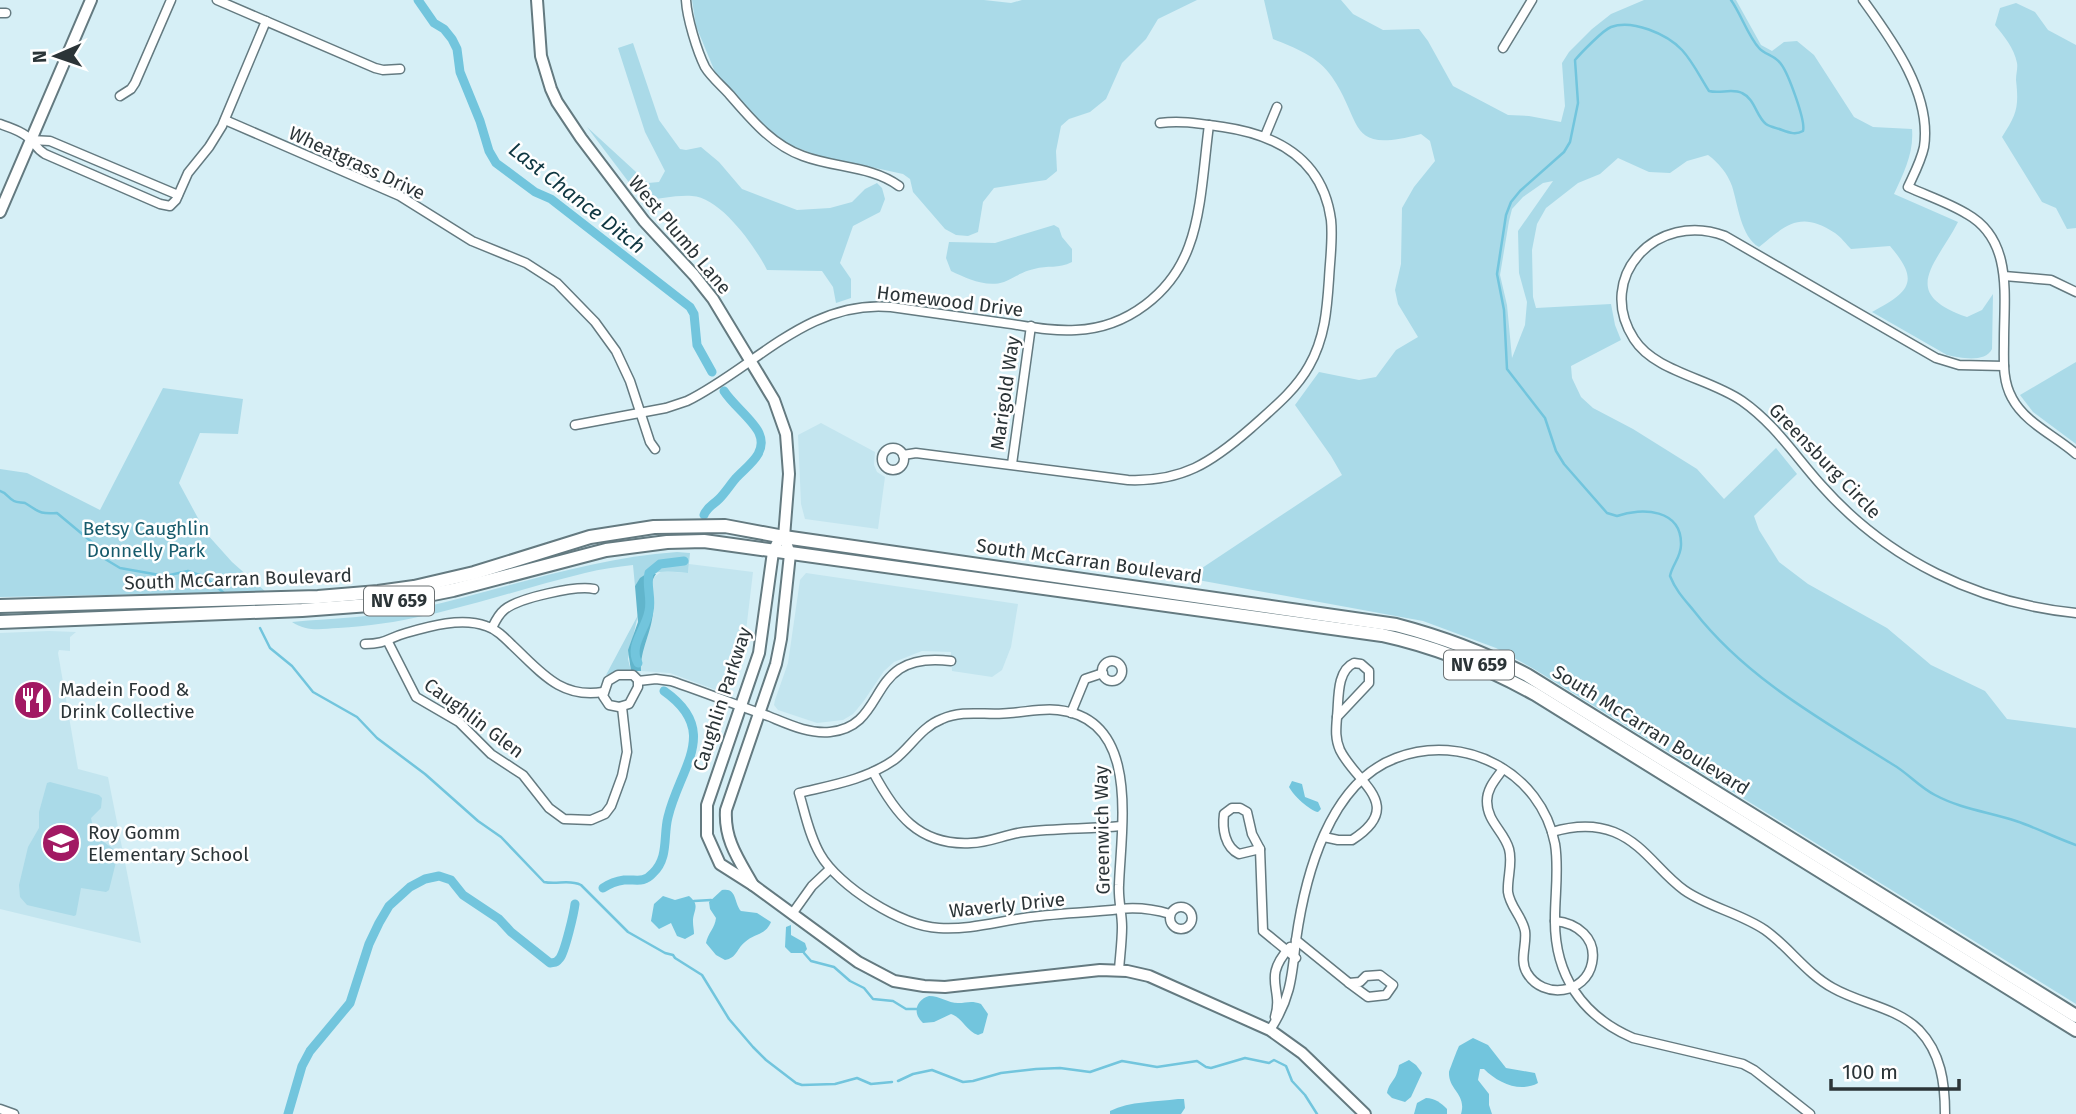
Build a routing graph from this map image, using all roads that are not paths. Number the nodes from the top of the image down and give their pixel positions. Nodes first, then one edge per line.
1 (91, 0) edge
2 (171, 0) edge
3 (217, 0) edge
4 (537, 0) edge
5 (687, 0) edge
6 (1532, 0) edge
7 (1863, 0) edge
8 (266, 21) junction
9 (1503, 48) dead end
10 (400, 69) dead end
11 (120, 96) dead end
12 (1277, 107) dead end
13 (225, 121) junction
14 (1160, 123) dead end
15 (0, 124) edge
16 (1209, 125) junction
17 (1265, 136) junction
18 (31, 140) junction
19 (900, 186) dead end
20 (178, 195) junction
21 (0, 212) edge
22 (2004, 276) junction
23 (2076, 292) edge
24 (1031, 326) junction
25 (750, 360) junction
26 (2004, 366) junction
27 (640, 413) junction
28 (575, 425) dead end
29 (655, 449) dead end
30 (2076, 454) edge
31 (904, 455) dead end
32 (1012, 464) junction
33 (784, 537) junction
34 (774, 552) junction
35 (790, 554) junction
36 (594, 589) dead end
37 (59, 604) junction
38 (0, 606) edge
39 (2076, 612) edge
40 (60, 620) junction
41 (0, 622) edge
42 (492, 628) junction
43 (388, 642) junction
44 (365, 644) dead end
45 (951, 661) dead end
46 (1103, 673) dead end
47 (638, 681) junction
48 (603, 692) junction
49 (622, 707) junction
50 (742, 707) junction
51 (759, 713) junction
52 (1071, 713) junction
53 (1337, 717) junction
54 (1503, 769) junction
55 (873, 772) junction
56 (1363, 779) junction
57 (799, 793) joint
58 (1121, 825) junction
59 (1552, 832) junction
60 (1324, 837) junction
61 (1260, 849) junction
62 (831, 869) junction
63 (753, 885) junction
64 (1121, 909) junction
65 (792, 914) junction
66 (1170, 914) dead end
67 (1555, 921) junction
68 (1296, 940) junction
69 (1287, 950) junction
70 (1296, 958) junction
71 (1119, 970) junction
72 (1274, 976) junction
73 (1293, 978) junction
74 (1349, 983) junction
75 (1572, 989) junction
76 (2076, 1016) edge
77 (1270, 1030) junction
78 (2076, 1030) edge
79 (0, 1109) edge
80 (14, 1114) edge
81 (1365, 1114) edge
82 (1810, 1114) edge
83 (1945, 1114) edge

1 - 18 street
2 - 11 street
3 - 8 street
4 - 25 street, West Plumb Lane
5 - 19 street
6 - 9 street
7 - 22 street
8 - 10 street
8 - 13 street
12 - 17 street
13 - 20 street
13 - 27 street, Wheatgrass Drive
14 - 16 street
15 - 18 street
16 - 17 street
16 - 24 street, Homewood Drive
17 - 32 street
18 - 20 street
18 - 20 street
18 - 21 street
22 - 23 street
22 - 26 street
24 - 25 street, Homewood Drive
24 - 32 street, Marigold Way
25 - 27 street, Homewood Drive
25 - 33 street, West Plumb Lane
26 - 30 street
26 - 39 street, Greensburg Circle
27 - 28 street, Homewood Drive
27 - 29 street, Wheatgrass Drive
31 - 32 street
33 - 34 street, Caughlin Parkway
33 - 35 street, Caughlin Parkway
33 - 37 main road, South McCarran Boulevard / NV 659
33 - 76 main road, South McCarran Boulevard / NV 659
34 - 35 main road, South McCarran Boulevard / NV 659
34 - 40 main road, South McCarran Boulevard / NV 659
34 - 50 street, Caughlin Parkway
35 - 51 street, Caughlin Parkway
35 - 78 main road, South McCarran Boulevard / NV 659
36 - 42 street
37 - 38 main road, South McCarran Boulevard / NV 659
37 - 40 main road
40 - 41 main road, South McCarran Boulevard / NV 659
42 - 43 street
42 - 48 street
43 - 44 street
43 - 49 street, Caughlin Glen
45 - 51 street
46 - 52 street
47 - 48 street
47 - 49 street
47 - 50 street
48 - 49 street
50 - 51 street
50 - 63 street, Caughlin Parkway
51 - 63 street, Caughlin Parkway
52 - 55 street, Greenwich Way
52 - 58 street, Greenwich Way
53 - 53 street
53 - 56 street
54 - 56 street
54 - 59 street
54 - 75 street
55 - 57 street, Greenwich Way
55 - 58 street
56 - 60 street
56 - 60 street
57 - 62 street, Waverly Drive
58 - 64 street, Greenwich Way
59 - 67 street
59 - 83 street
60 - 68 street
61 - 61 street
61 - 69 street
62 - 64 street, Waverly Drive
62 - 65 street
63 - 65 street, Caughlin Parkway
64 - 66 street, Waverly Drive
64 - 71 street, Greenwich Way
65 - 71 street, Caughlin Parkway
67 - 75 street
67 - 75 street
68 - 69 street
68 - 70 street
68 - 74 street
69 - 70 street
69 - 72 street
70 - 73 street
71 - 77 street, Caughlin Parkway
72 - 73 street
72 - 77 street
73 - 77 street
74 - 74 street
75 - 82 street
77 - 81 street, Caughlin Parkway
79 - 80 street

